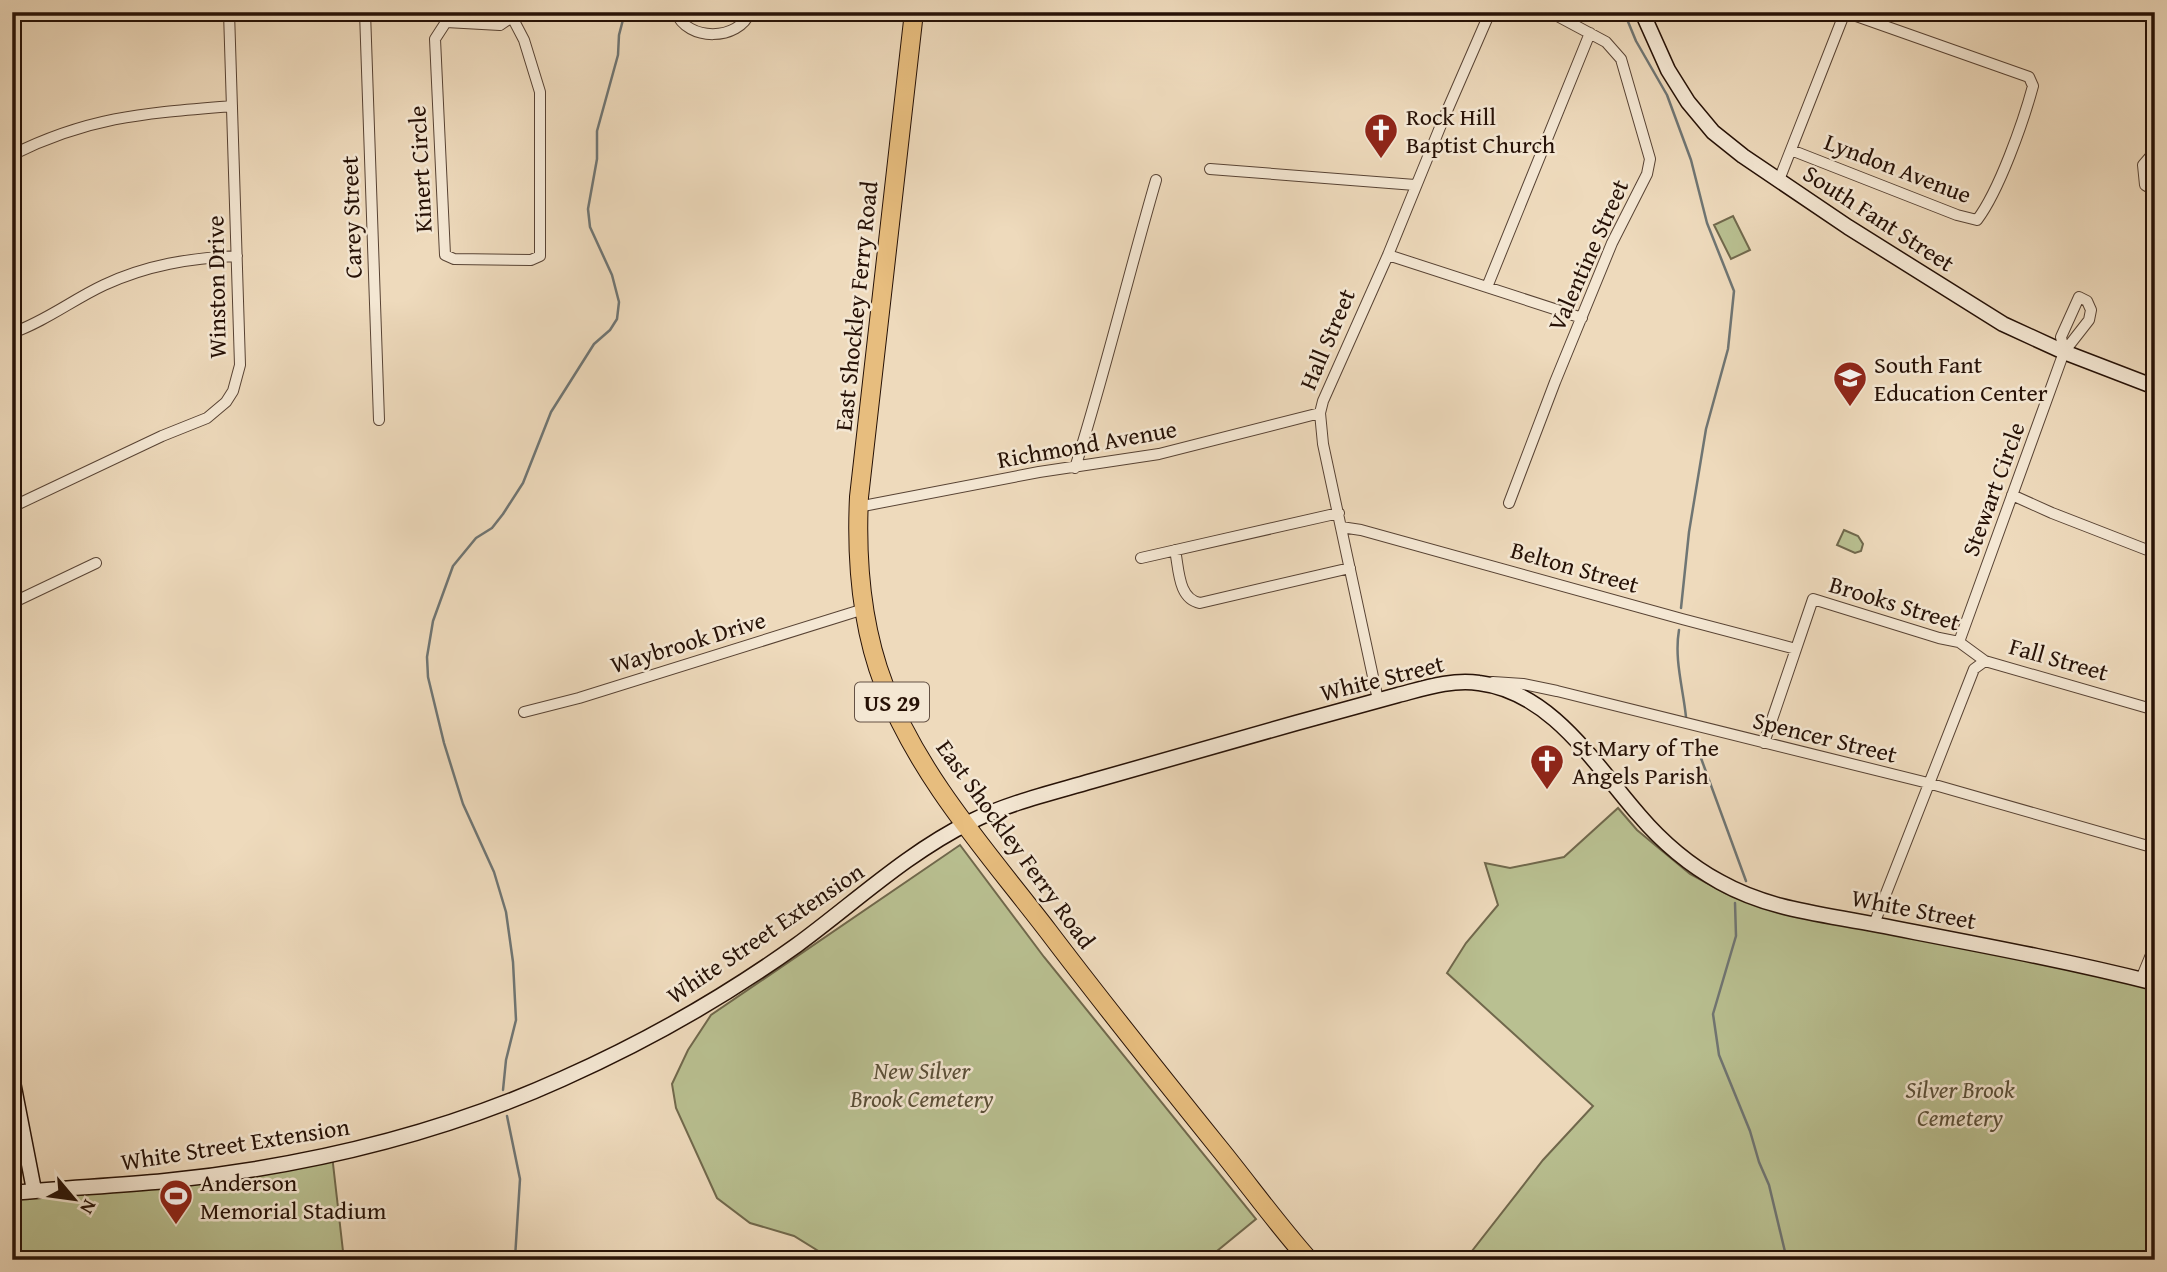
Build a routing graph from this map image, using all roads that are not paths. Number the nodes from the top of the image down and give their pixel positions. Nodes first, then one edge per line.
1 (229, 12) edge
2 (365, 12) edge
3 (676, 12) edge
4 (750, 12) edge
5 (914, 12) edge
6 (1490, 12) edge
7 (1550, 12) edge
8 (1642, 12) edge
9 (1845, 12) edge
10 (511, 15) edge
11 (1590, 33) junction
12 (232, 106) junction
13 (1791, 150) junction
14 (2155, 151) edge
15 (12, 155) edge
16 (1210, 169) dead end
17 (1156, 180) dead end
18 (1779, 180) junction
19 (1415, 185) junction
20 (2155, 191) edge
21 (237, 256) junction
22 (1388, 256) junction
23 (1487, 287) junction
24 (1582, 318) junction
25 (12, 333) edge
26 (2064, 352) junction
27 (2155, 387) edge
28 (1320, 413) junction
29 (379, 420) dead end
30 (1075, 468) junction
31 (2012, 495) junction
32 (1508, 503) dead end
33 (12, 507) edge
34 (859, 507) junction
35 (1339, 513) junction
36 (1342, 527) junction
37 (1175, 550) junction
38 (2155, 553) edge
39 (1141, 558) dead end
40 (96, 563) dead end
41 (1350, 568) junction
42 (12, 603) edge
43 (864, 609) junction
44 (1959, 642) junction
45 (1796, 649) junction
46 (1985, 660) junction
47 (1482, 683) junction
48 (1378, 700) junction
49 (2155, 710) edge
50 (524, 712) dead end
51 (1764, 743) junction
52 (1928, 783) junction
53 (966, 824) junction
54 (2155, 848) edge
55 (1874, 924) junction
56 (2155, 945) edge
57 (2148, 981) edge
58 (12, 1077) edge
59 (34, 1190) junction
60 (12, 1193) edge
61 (1308, 1260) edge

1 - 12 street, Winston Drive
2 - 29 street, Carey Street
3 - 4 street
5 - 34 highway, East Shockley Ferry Road / US 29
6 - 19 street, Hall Street
7 - 11 street, Valentine Street
8 - 18 street, South Fant Street
9 - 13 street
9 - 13 street, Lyndon Avenue
10 - 10 street, Kinert Circle
11 - 23 street
11 - 24 street, Valentine Street
12 - 15 street
12 - 21 street, Winston Drive
13 - 18 street
14 - 20 street
16 - 19 street
17 - 30 street
18 - 26 street, South Fant Street
19 - 22 street, Hall Street
21 - 25 street
21 - 33 street, Winston Drive
22 - 23 street
22 - 28 street, Hall Street
23 - 24 street
24 - 32 street, Valentine Street
26 - 26 street, Stewart Circle
26 - 27 street, South Fant Street
26 - 31 street, Stewart Circle
28 - 30 street, Richmond Avenue
28 - 35 street, Hall Street
30 - 34 street, Richmond Avenue
31 - 38 street
31 - 44 street, Stewart Circle
34 - 43 highway, East Shockley Ferry Road / US 29
35 - 36 street, Hall Street
35 - 37 street
36 - 41 street, Hall Street
36 - 45 street, Belton Street
37 - 39 street
37 - 41 street
40 - 42 street
41 - 48 street, Hall Street
43 - 50 street, Waybrook Drive
43 - 53 highway, East Shockley Ferry Road / US 29
44 - 45 street, Brooks Street
44 - 46 street, Brooks Street
45 - 51 street, Brooks Street
46 - 49 street, Fall Street
46 - 52 street, Fall Street
47 - 48 street, White Street
47 - 51 street, Spencer Street
47 - 55 street, White Street
48 - 53 street, White Street
51 - 52 street, Spencer Street
52 - 54 street, Spencer Street
52 - 55 street, Fall Street
53 - 59 street, White Street Extension
53 - 61 highway, East Shockley Ferry Road / US 29
55 - 57 street, White Street
56 - 57 street
58 - 59 street
59 - 60 street, White Street Extension

